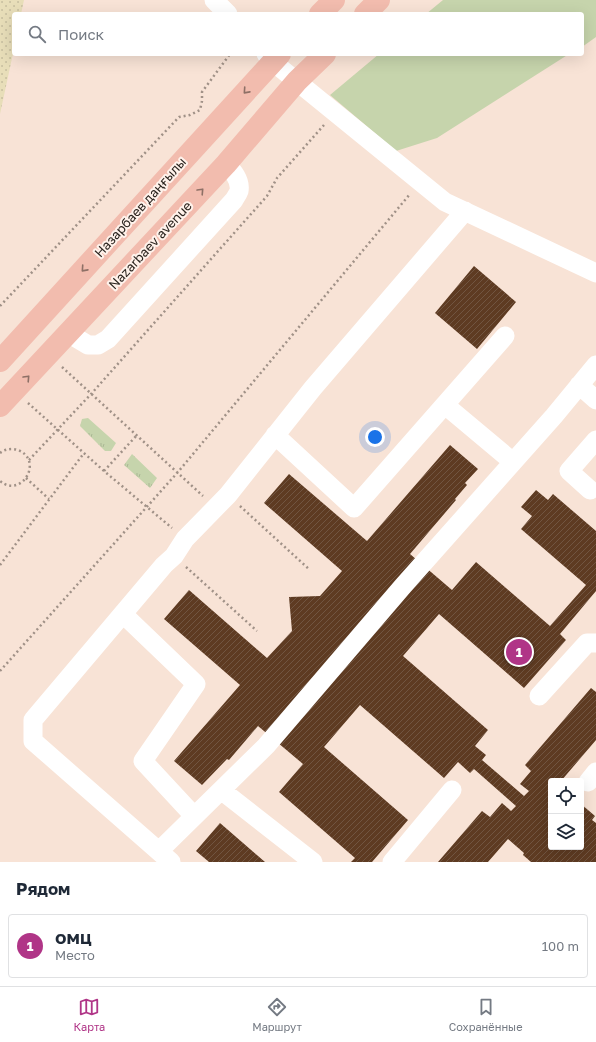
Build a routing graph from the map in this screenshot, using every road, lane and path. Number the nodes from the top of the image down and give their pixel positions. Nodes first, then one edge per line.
1 (214, 0) edge
2 (334, 0) edge
3 (379, 0) edge
4 (226, 12) edge
5 (322, 12) edge
6 (367, 12) edge
7 (229, 56) edge
8 (323, 56) edge
9 (273, 57) edge
10 (297, 81) junction
11 (336, 112) junction
12 (226, 164) junction
13 (420, 181) junction
14 (465, 211) junction
15 (596, 273) edge
16 (0, 306) edge
17 (68, 333) junction
18 (505, 336) dead end
19 (0, 361) edge
20 (596, 365) edge
21 (61, 366) dead end
22 (579, 385) junction
23 (92, 394) junction
24 (23, 398) dead end
25 (596, 400) edge
26 (445, 405) junction
27 (0, 406) edge
28 (58, 429) junction
29 (137, 435) junction
30 (275, 435) junction
31 (596, 440) edge
32 (0, 453) edge
33 (84, 453) junction
34 (29, 460) junction
35 (513, 462) junction
36 (104, 471) junction
37 (178, 472) junction
38 (26, 478) junction
39 (0, 480) edge
40 (590, 490) dead end
41 (49, 499) junction
42 (222, 501) junction
43 (147, 507) junction
44 (185, 538) junction
45 (174, 556) junction
46 (0, 565) edge
47 (310, 570) dead end
48 (122, 614) junction
49 (256, 631) dead end
50 (596, 644) edge
51 (0, 671) edge
52 (539, 696) dead end
53 (221, 790) junction
54 (452, 790) dead end
55 (194, 816) junction
56 (165, 857) edge
57 (313, 862) edge
58 (392, 862) edge

1 - 4 street
2 - 5 main road
3 - 6 main road
7 - 16 path
8 - 10 main road
9 - 10 street
9 -> 19 main road, Назарбаев даңғылы
10 - 11 street
10 - 12 main road, Nazarbaev avenue
11 - 13 street
11 - 23 path
17 -> 12 main road, Nazarbaev avenue
12 - 17 street
13 - 14 street
13 - 37 path
14 - 15 street
14 - 30 street
27 -> 17 main road, Nazarbaev avenue
18 - 26 street
20 - 22 street
21 - 23 path
22 - 25 street
22 - 35 street
23 - 28 path
23 - 29 path
24 - 28 path
26 - 30 street
26 - 35 street
28 - 33 path
28 - 34 path
29 - 36 path
29 - 37 path
30 - 42 street
31 - 40 street
32 - 34 path
33 - 36 path
33 - 41 path
34 - 38 path
35 - 53 street
36 - 43 path
37 - 42 path
37 - 43 path
38 - 39 path
38 - 41 path
41 - 46 path
42 - 44 street
42 - 47 path
43 - 44 path
43 - 51 path
44 - 45 street
45 - 48 street
45 - 49 path
48 - 55 street
48 - 56 street
50 - 52 street
53 - 55 street
53 - 57 street
54 - 58 street
55 - 56 street

